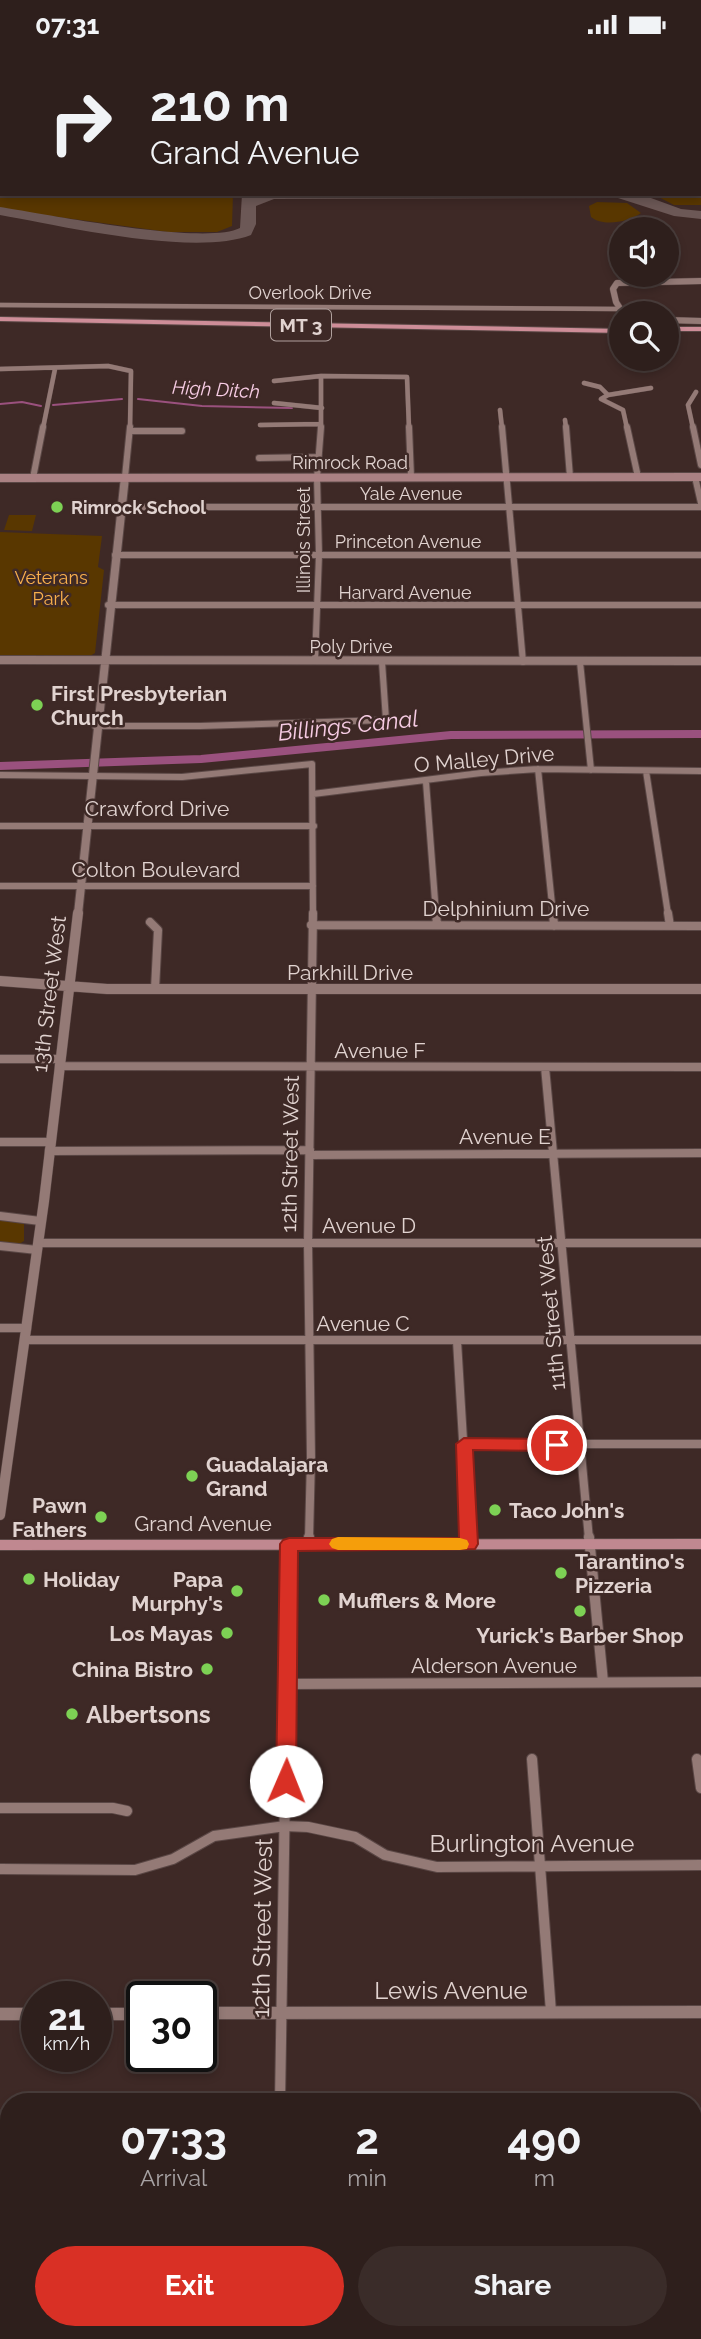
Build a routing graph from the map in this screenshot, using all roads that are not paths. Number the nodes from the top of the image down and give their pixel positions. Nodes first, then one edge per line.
1 (701, 281) edge
2 (618, 301) edge
3 (0, 305) edge
4 (609, 311) edge
5 (0, 319) edge
6 (679, 320) edge
7 (701, 321) edge
8 (609, 330) edge
9 (679, 330) edge
10 (701, 330) edge
11 (0, 369) edge
12 (55, 369) junction
13 (321, 376) junction
14 (274, 381) dead end
15 (584, 383) dead end
16 (652, 387) dead end
17 (696, 391) dead end
18 (608, 395) junction
19 (274, 403) dead end
20 (322, 408) junction
21 (500, 410) dead end
22 (565, 420) dead end
23 (320, 424) junction
24 (260, 425) dead end
25 (130, 431) junction
26 (182, 431) dead end
27 (318, 457) junction
28 (259, 458) dead end
29 (701, 465) edge
30 (125, 477) junction
31 (411, 477) junction
32 (506, 477) junction
33 (570, 477) junction
34 (638, 477) junction
35 (698, 477) edge
36 (0, 478) edge
37 (33, 478) junction
38 (317, 478) junction
39 (701, 505) edge
40 (317, 506) junction
41 (121, 507) junction
42 (509, 507) junction
43 (115, 555) junction
44 (318, 555) junction
45 (513, 555) junction
46 (701, 555) edge
47 (108, 605) junction
48 (317, 605) junction
49 (701, 605) edge
50 (518, 606) junction
51 (0, 660) edge
52 (103, 660) junction
53 (315, 661) junction
54 (701, 661) edge
55 (382, 662) junction
56 (523, 662) junction
57 (580, 662) junction
58 (95, 726) junction
59 (538, 769) junction
60 (592, 770) junction
61 (646, 771) junction
62 (701, 771) edge
63 (0, 775) edge
64 (91, 776) junction
65 (426, 782) junction
66 (313, 794) junction
67 (0, 826) edge
68 (86, 826) junction
69 (314, 826) junction
70 (0, 886) edge
71 (81, 886) junction
72 (313, 886) junction
73 (150, 922) dead end
74 (311, 925) junction
75 (437, 925) junction
76 (554, 926) junction
77 (670, 926) junction
78 (701, 926) edge
79 (0, 981) edge
80 (69, 986) junction
81 (155, 989) junction
82 (311, 989) junction
83 (701, 989) edge
84 (0, 1059) edge
85 (60, 1063) junction
86 (310, 1067) junction
87 (545, 1067) junction
88 (701, 1067) edge
89 (0, 1142) edge
90 (49, 1147) junction
91 (310, 1153) junction
92 (554, 1153) junction
93 (701, 1153) edge
94 (0, 1216) edge
95 (40, 1221) junction
96 (309, 1243) junction
97 (562, 1243) junction
98 (701, 1243) edge
99 (0, 1246) edge
100 (37, 1247) junction
101 (0, 1328) edge
102 (27, 1328) junction
103 (26, 1340) junction
104 (308, 1340) junction
105 (701, 1340) edge
106 (457, 1341) junction
107 (571, 1341) junction
108 (464, 1444) junction
109 (701, 1444) edge
110 (580, 1445) junction
111 (0, 1515) edge
112 (590, 1543) junction
113 (701, 1543) edge
114 (289, 1544) junction
115 (309, 1544) junction
116 (468, 1544) junction
117 (0, 1545) edge
118 (603, 1682) junction
119 (701, 1682) edge
120 (287, 1684) junction
121 (532, 1759) dead end
122 (697, 1759) dead end
123 (701, 1789) edge
124 (0, 1808) edge
125 (127, 1811) dead end
126 (285, 1826) junction
127 (540, 1865) junction
128 (701, 1865) edge
129 (0, 1869) edge
130 (551, 2012) junction
131 (701, 2012) edge
132 (217, 2013) edge
133 (282, 2013) junction
134 (0, 2014) edge
135 (21, 2014) edge
136 (280, 2093) edge

1 - 2 street
3 - 4 street, Overlook Drive
5 - 8 highway, MT 3
6 - 7 street
9 - 10 highway
11 - 12 street
12 - 25 street
12 - 37 street
13 - 14 street
13 - 20 street, Illinois Street
13 - 31 street
15 - 18 street
16 - 18 street
17 - 29 street
18 - 34 street
19 - 20 street
20 - 23 street, Illinois Street
21 - 32 street
22 - 33 street
23 - 24 street
23 - 27 street, Illinois Street
25 - 26 street
25 - 30 street
27 - 28 street
27 - 38 street, Illinois Street
30 - 37 main road, Rimrock Road
30 - 38 main road, Rimrock Road
30 - 41 street, 13th Street West
31 - 32 main road, Rimrock Road
31 - 38 main road, Rimrock Road
32 - 33 main road, Rimrock Road
32 - 42 street
33 - 34 main road, Rimrock Road
34 - 35 main road, Rimrock Road
35 - 39 street
36 - 37 main road, Rimrock Road
38 - 40 street, Illinois Street
39 - 42 street, Yale Avenue
40 - 41 street, Yale Avenue
40 - 42 street, Yale Avenue
40 - 44 street, Illinois Street
41 - 43 street, 13th Street West
42 - 45 street
43 - 44 street, Princeton Avenue
43 - 47 street, 13th Street West
44 - 45 street, Princeton Avenue
44 - 48 street, Illinois Street
45 - 46 street, Princeton Avenue
45 - 50 street
47 - 48 street, Harvard Avenue
47 - 52 street, 13th Street West
48 - 50 street, Harvard Avenue
48 - 53 street, Illinois Street
49 - 50 street, Harvard Avenue
50 - 56 street
51 - 52 street, Poly Drive
52 - 53 street, Poly Drive
52 - 58 street, 13th Street West
53 - 55 street, Poly Drive
54 - 57 street, Poly Drive
55 - 56 street, Poly Drive
55 - 58 street
56 - 57 street, Poly Drive
57 - 60 street
58 - 64 street, 13th Street West
59 - 60 street, O Malley Drive
59 - 65 street, O Malley Drive
59 - 76 street
60 - 61 street, O Malley Drive
61 - 62 street, O Malley Drive
61 - 77 street
63 - 64 street
64 - 66 street, 12th Street West
64 - 68 street, 13th Street West
65 - 66 street, O Malley Drive
65 - 75 street
66 - 69 street, 12th Street West
67 - 68 street, Crawford Drive
68 - 69 street, Crawford Drive
68 - 71 street, 13th Street West
69 - 72 street, 12th Street West
70 - 71 street, Colton Boulevard
71 - 72 street, Colton Boulevard
71 - 80 street, 13th Street West
72 - 74 street, 12th Street West
73 - 81 street
74 - 75 street, Delphinium Drive
74 - 82 street, 12th Street West
75 - 76 street, Delphinium Drive
76 - 77 street, Delphinium Drive
77 - 78 street, Delphinium Drive
79 - 80 street, Parkhill Drive
80 - 81 street, Parkhill Drive
80 - 85 street, 13th Street West
81 - 82 street, Parkhill Drive
82 - 83 street, Parkhill Drive
82 - 86 street, 12th Street West
84 - 85 street, Avenue F
85 - 86 street, Avenue F
85 - 90 street, 13th Street West
86 - 87 street, Avenue F
86 - 91 street, 12th Street West
87 - 88 street, Avenue F
87 - 92 street, 11th Street West
89 - 90 street, Avenue E
90 - 91 street, Avenue E
90 - 95 street, 13th Street West
91 - 92 street, Avenue E
91 - 96 street, 12th Street West
92 - 93 street, Avenue E
92 - 97 street, 11th Street West
94 - 95 street
95 - 100 street, 13th Street West
96 - 97 street, Avenue D
96 - 100 street, Avenue D
96 - 104 street, 12th Street West
97 - 98 street, Avenue D
97 - 107 street, 11th Street West
99 - 100 street, Avenue D
100 - 102 street, 13th Street West
101 - 102 street
102 - 103 street, 13th Street West
103 - 104 street, Avenue C
103 - 111 street, 13th Street West
104 - 106 street, Avenue C
104 - 115 street, 12th Street West
105 - 107 street, Avenue C
106 - 107 street, Avenue C
106 - 108 street
107 - 110 street, 11th Street West
108 - 110 street
108 - 116 street
109 - 110 street
110 - 112 street, 11th Street West
112 - 113 main road, Grand Avenue
112 - 116 main road, Grand Avenue
112 - 118 street, 11th Street West
114 - 115 main road, Grand Avenue
114 - 117 main road, Grand Avenue
114 - 120 street, 12th Street West
115 - 116 main road, Grand Avenue
118 - 119 street, Alderson Avenue
118 - 120 street, Alderson Avenue
120 - 126 street, 12th Street West
121 - 127 street
122 - 123 street
124 - 125 street
126 - 127 street, Burlington Avenue
126 - 129 street, Burlington Avenue
126 - 133 street, 12th Street West
127 - 128 street, Burlington Avenue
127 - 130 street
130 - 131 street, Lewis Avenue
130 - 133 street, Lewis Avenue
132 - 133 street, Lewis Avenue
133 - 136 street, 12th Street West
134 - 135 street

